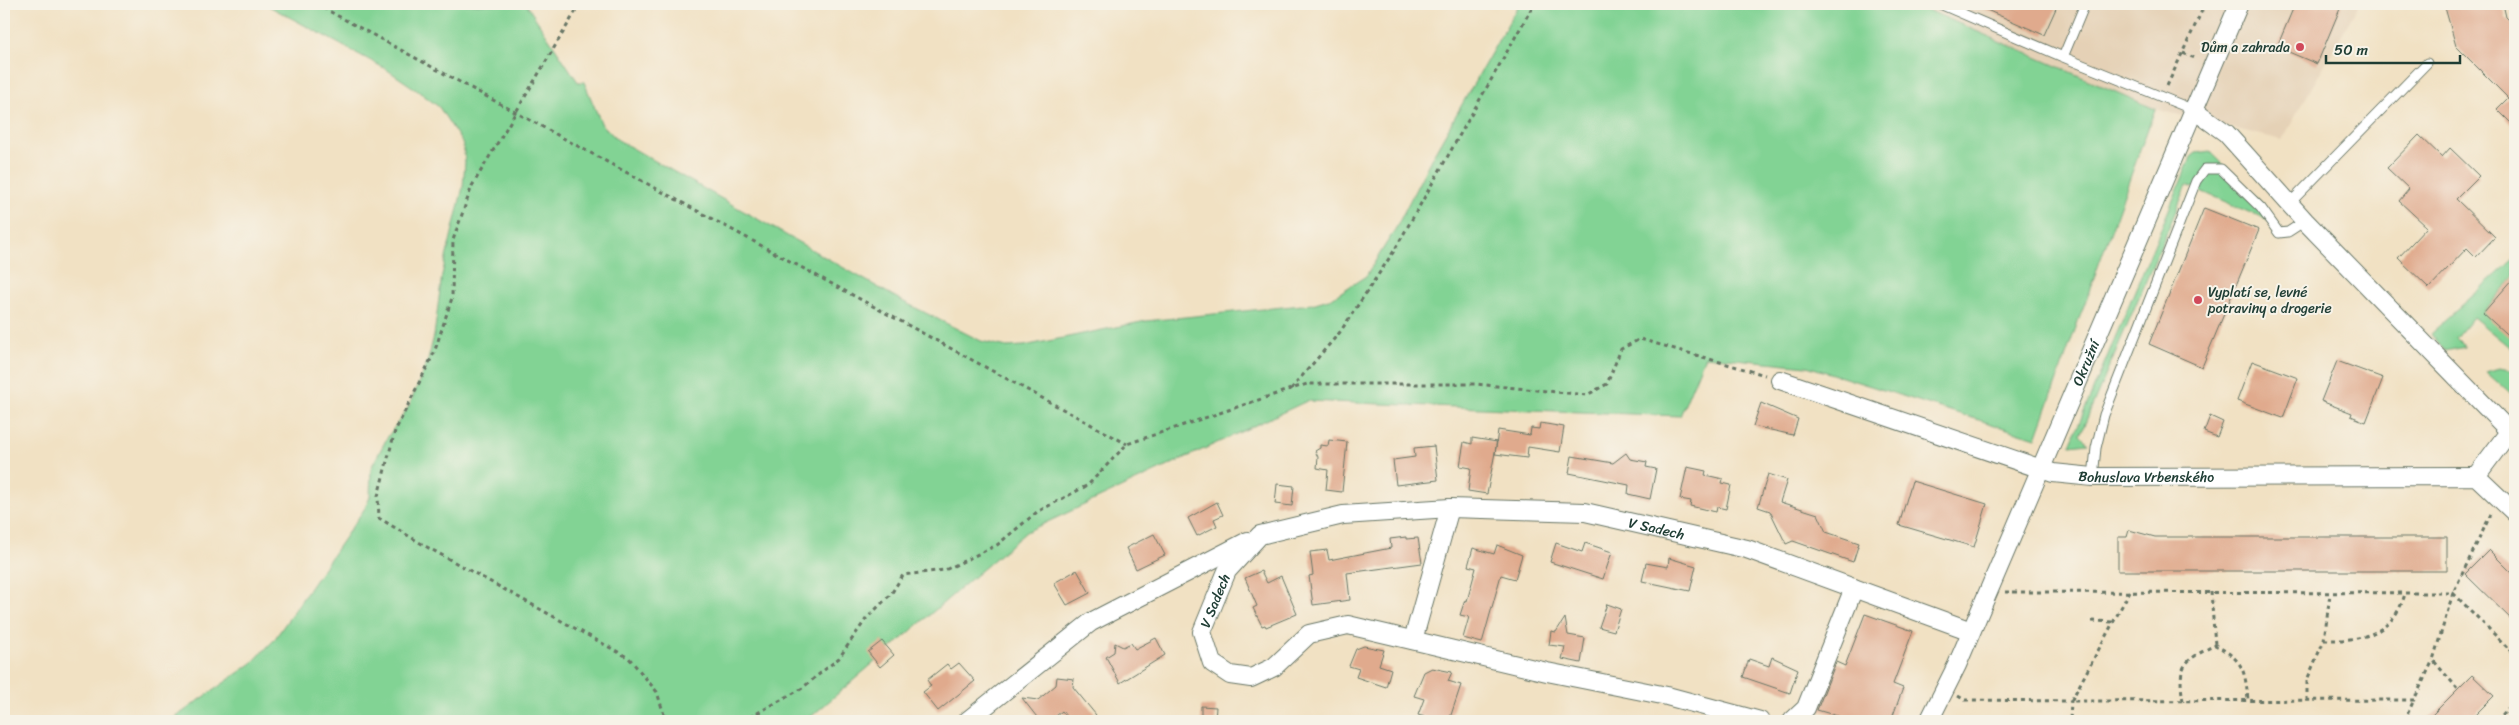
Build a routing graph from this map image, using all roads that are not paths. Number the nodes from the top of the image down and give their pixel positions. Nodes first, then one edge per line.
1 (1940, 4) edge
2 (2085, 4) edge
3 (2239, 4) edge
4 (2063, 57) junction
5 (2427, 63) dead end
6 (2194, 110) junction
7 (2290, 203) junction
8 (2305, 221) junction
9 (1780, 380) road end
10 (2512, 434) edge
11 (2040, 469) junction
12 (2476, 476) junction
13 (2093, 477) junction
14 (1450, 508) junction
15 (2515, 513) edge
16 (1260, 536) junction
17 (1854, 588) junction
18 (1971, 631) junction
19 (1413, 640) junction
20 (967, 721) edge
21 (1760, 721) edge
22 (1792, 721) edge
23 (1929, 721) edge

1 - 4 lane
2 - 4 lane
3 - 6 street, Okružní
4 - 6 lane
5 - 7 lane
6 - 7 street
6 - 11 street, Okružní
7 - 8 street
8 - 10 street
8 - 13 lane
9 - 11 street, Bohuslava Vrbenského
10 - 12 street
11 - 13 street, Bohuslava Vrbenského
11 - 18 street, Okružní
12 - 13 street, Bohuslava Vrbenského
12 - 15 street
14 - 16 street, V Sadech
14 - 17 street, V Sadech
14 - 19 street
16 - 19 street, V Sadech
16 - 20 street, V Sadech
17 - 18 street, V Sadech
17 - 22 street
18 - 23 street, Okružní
19 - 21 street, V Sadech

